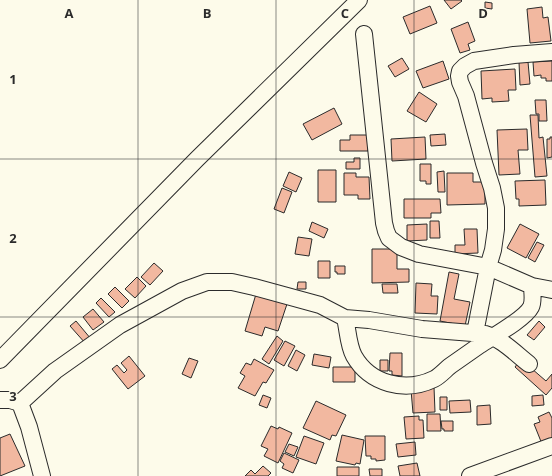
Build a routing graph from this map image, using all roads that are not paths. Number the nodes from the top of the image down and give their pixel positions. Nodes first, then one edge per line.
1 (359, 0) edge
2 (364, 34) dead end
3 (552, 52) edge
4 (488, 267) junction
5 (532, 286) junction
6 (552, 290) edge
7 (345, 318) junction
8 (475, 333) junction
9 (493, 336) junction
10 (0, 360) edge
11 (529, 364) dead end
12 (0, 400) edge
13 (20, 403) junction
14 (552, 446) edge
15 (42, 476) edge
16 (470, 476) edge

1 - 10 street
2 - 4 street
3 - 4 street
4 - 5 street
4 - 8 street
5 - 6 street
5 - 9 street
7 - 8 street
7 - 9 street
7 - 13 street
8 - 9 street
9 - 11 street
12 - 13 street
13 - 15 street
14 - 16 street

